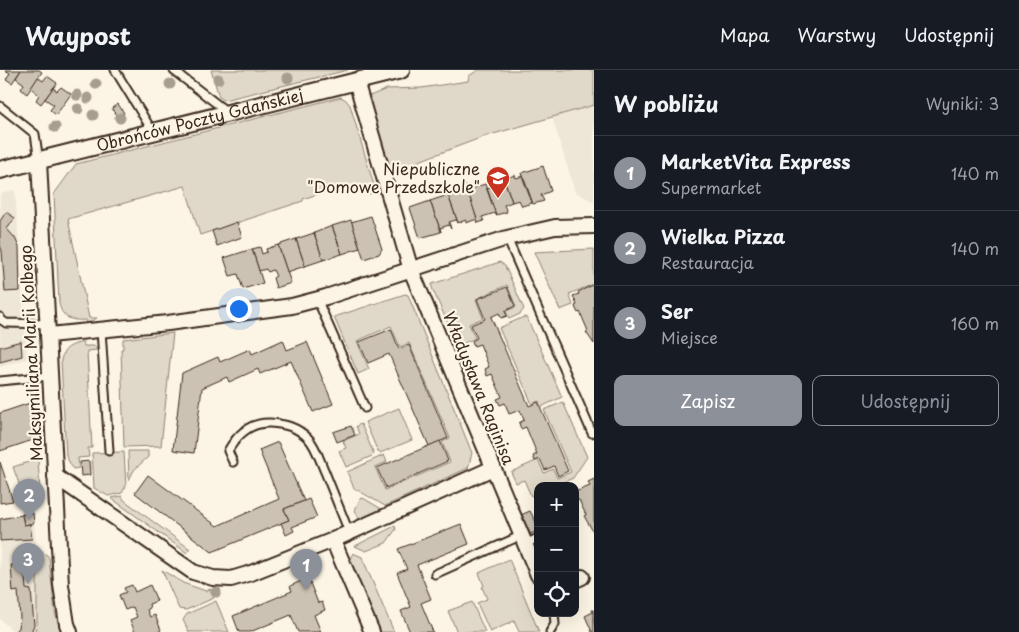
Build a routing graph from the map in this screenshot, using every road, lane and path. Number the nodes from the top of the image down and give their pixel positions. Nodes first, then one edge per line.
1 (115, 70) edge
2 (401, 70) edge
3 (174, 71) dead end
4 (376, 73) edge
5 (356, 81) junction
6 (0, 106) edge
7 (228, 113) junction
8 (153, 132) junction
9 (39, 161) junction
10 (0, 170) edge
11 (594, 226) edge
12 (507, 238) junction
13 (411, 270) junction
14 (318, 299) junction
15 (0, 317) edge
16 (48, 330) junction
17 (101, 330) junction
18 (50, 376) junction
19 (0, 380) edge
20 (366, 408) dead end
21 (590, 434) edge
22 (109, 451) dead end
23 (233, 462) dead end
24 (493, 468) junction
25 (55, 476) junction
26 (350, 532) junction
27 (534, 538) edge
28 (333, 540) junction
29 (522, 540) junction
30 (537, 572) edge
31 (435, 574) dead end
32 (554, 617) edge
33 (70, 632) edge
34 (372, 632) edge
35 (550, 632) edge

1 - 8 lane
2 - 4 street, Obrońców Poczty Gdańskiej
3 - 7 lane
4 - 5 street, Obrońców Poczty Gdańskiej
5 - 7 street, Obrońców Poczty Gdańskiej
5 - 13 street, Władysława Raginisa
6 - 9 lane
7 - 8 street, Obrońców Poczty Gdańskiej
8 - 9 street, Obrońców Poczty Gdańskiej
9 - 10 street, Obrońców Poczty Gdańskiej
9 - 16 street, Maksymiliana Marii Kolbego
11 - 12 street
12 - 13 street
12 - 21 lane
13 - 14 street
13 - 24 street, Władysława Raginisa
14 - 17 street
14 - 20 lane
15 - 16 lane
16 - 17 street
16 - 18 street, Maksymiliana Marii Kolbego
17 - 22 lane
18 - 19 lane
18 - 25 street, Maksymiliana Marii Kolbego
23 - 26 lane
24 - 26 street
24 - 29 street, Władysława Raginisa
25 - 28 street
25 - 33 street, Maksymiliana Marii Kolbego
26 - 28 street
27 - 29 lane
28 - 34 street
29 - 30 street, Władysława Raginisa
29 - 31 lane
32 - 35 lane

